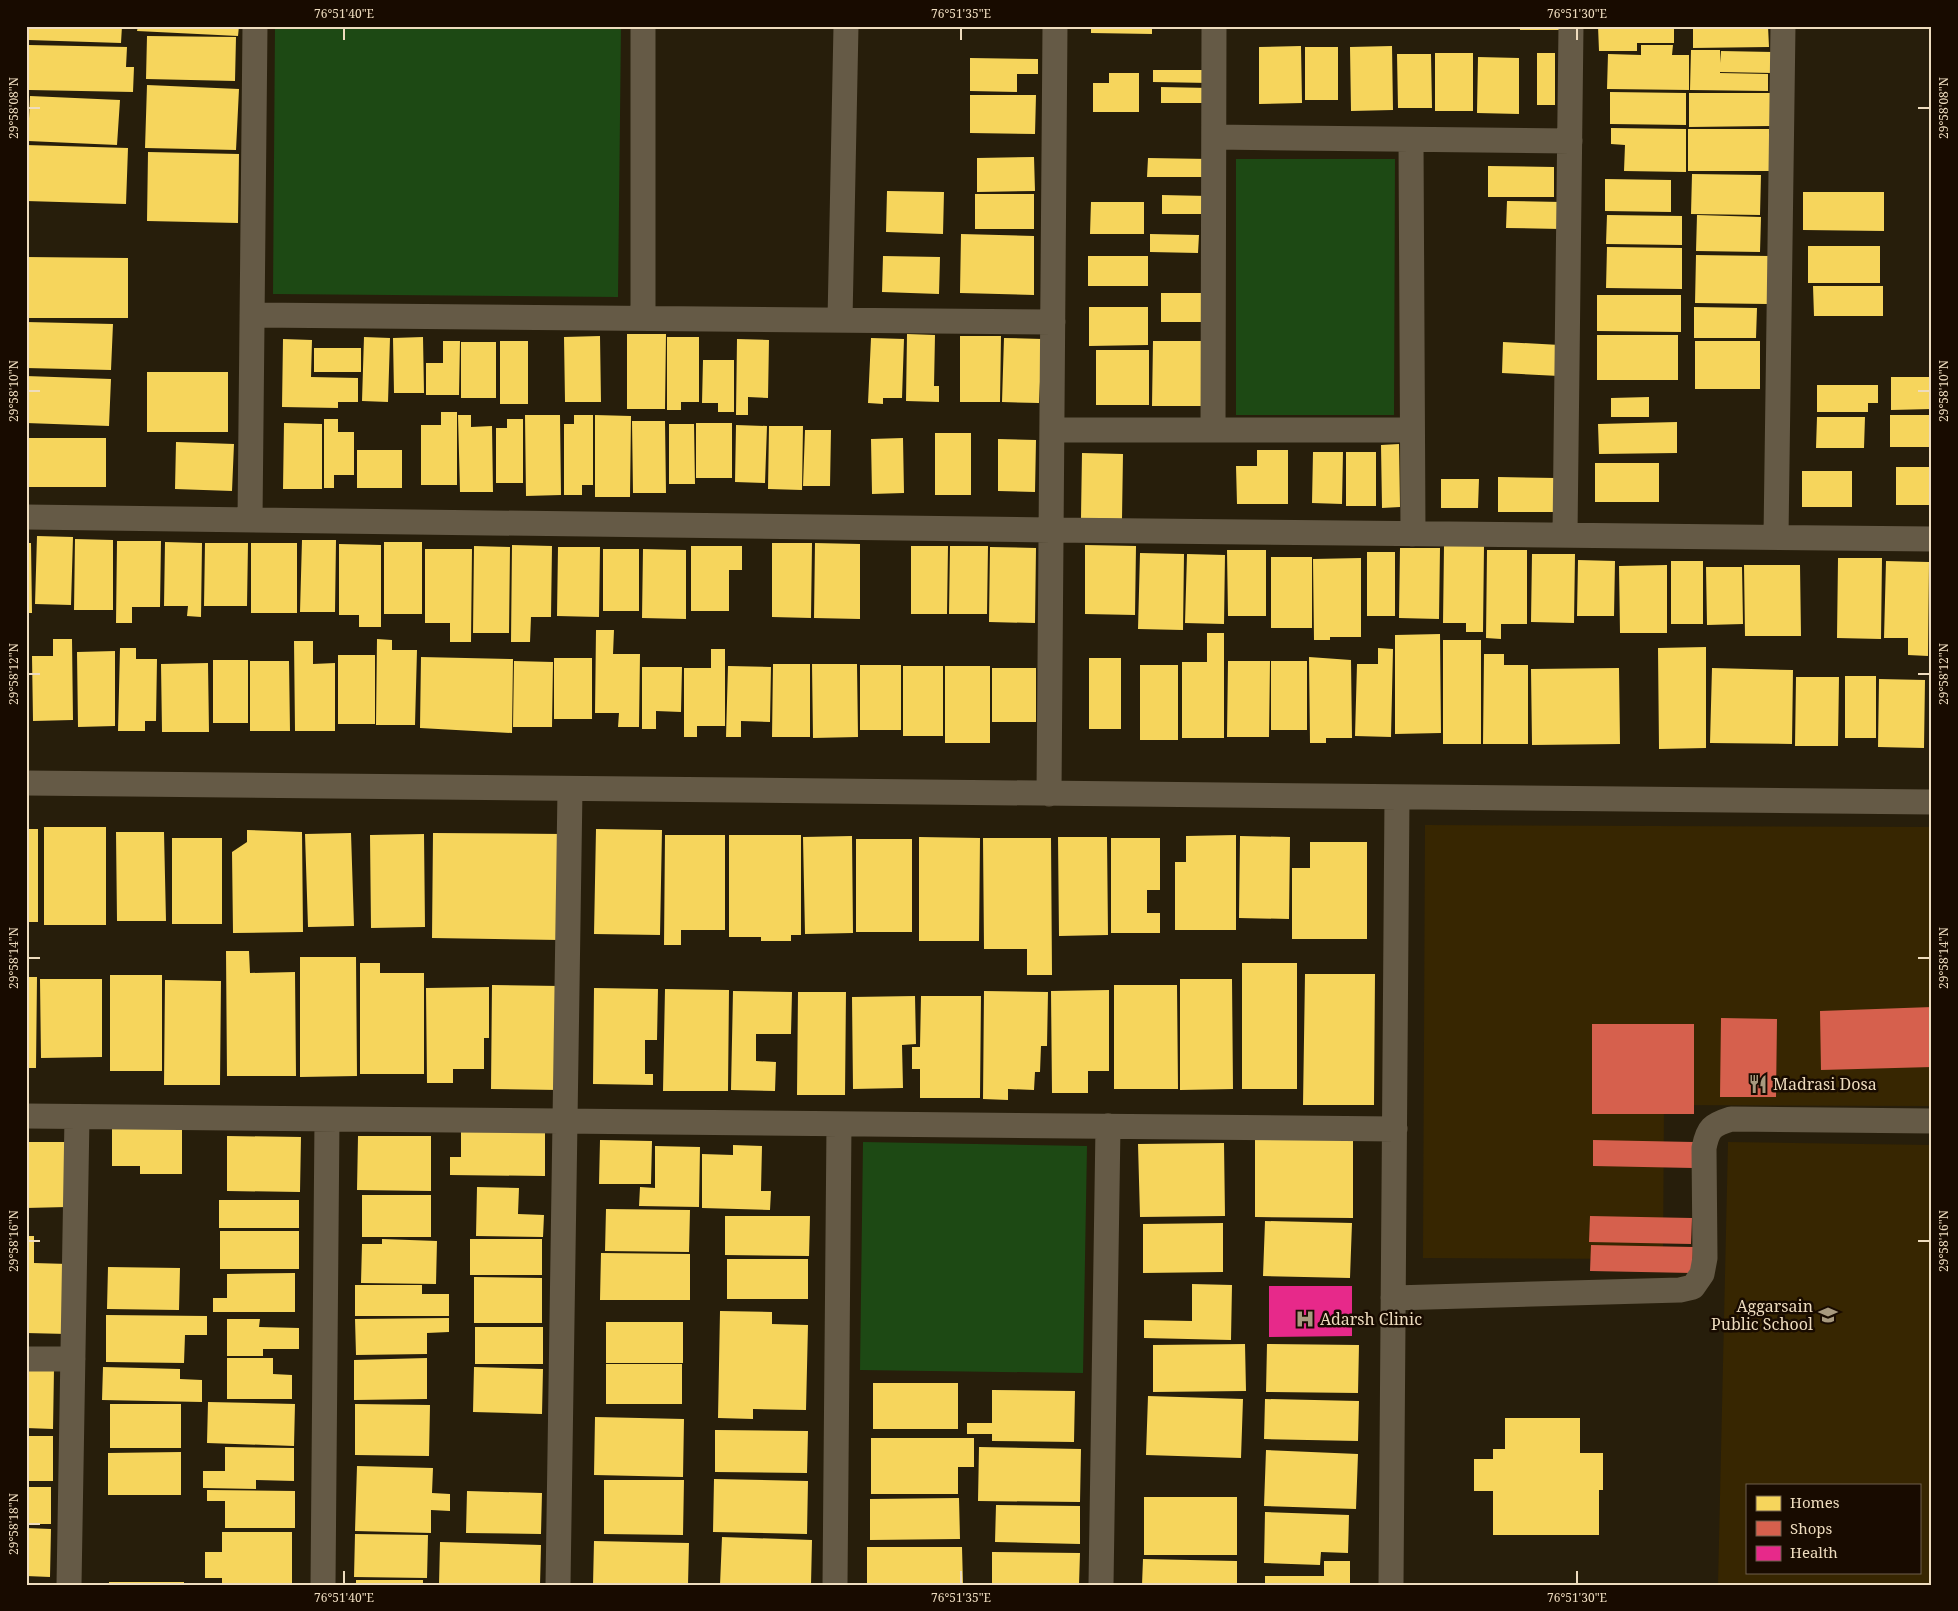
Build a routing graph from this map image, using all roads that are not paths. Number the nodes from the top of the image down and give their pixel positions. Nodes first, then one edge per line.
1 (255, 26) edge
2 (643, 26) edge
3 (846, 26) edge
4 (1055, 26) edge
5 (1214, 26) edge
6 (1571, 26) edge
7 (1783, 26) edge
8 (1214, 138) junction
9 (1411, 140) junction
10 (1570, 141) junction
11 (252, 315) junction
12 (643, 318) junction
13 (840, 320) junction
14 (1053, 322) junction
15 (1052, 430) junction
16 (1213, 430) junction
17 (1412, 430) junction
18 (26, 517) edge
19 (250, 520) junction
20 (1051, 530) junction
21 (1413, 534) junction
22 (1565, 535) junction
23 (1776, 537) junction
24 (1932, 539) edge
25 (26, 783) edge
26 (570, 788) junction
27 (1049, 794) junction
28 (1397, 797) junction
29 (1932, 802) edge
30 (26, 1116) edge
31 (76, 1117) junction
32 (327, 1119) junction
33 (564, 1121) junction
34 (1932, 1121) edge
35 (839, 1124) junction
36 (1108, 1126) junction
37 (1395, 1129) junction
38 (1393, 1298) junction
39 (26, 1359) edge
40 (73, 1359) junction
41 (69, 1585) edge
42 (323, 1585) edge
43 (558, 1585) edge
44 (834, 1585) edge
45 (1101, 1585) edge
46 (1391, 1585) edge

1 - 11 street
2 - 12 street
3 - 13 street
4 - 14 street
5 - 8 street
6 - 10 street
7 - 23 street
8 - 9 street
8 - 16 street
9 - 10 street
9 - 17 street
10 - 22 street
11 - 12 street
11 - 19 street
12 - 13 street
13 - 14 street
14 - 15 street
15 - 16 street
15 - 20 street
16 - 17 street
17 - 21 street
18 - 19 street
19 - 20 street
20 - 21 street
20 - 27 street
21 - 22 street
22 - 23 street
23 - 24 street
25 - 26 street
26 - 27 street
26 - 33 street
27 - 28 street
28 - 29 street
28 - 37 street
30 - 31 street
31 - 32 street
31 - 40 street
32 - 33 street
32 - 42 street
33 - 35 street
33 - 43 street
34 - 38 street
35 - 36 street
35 - 44 street
36 - 37 street
36 - 45 street
37 - 38 street
38 - 46 street
39 - 40 street
40 - 41 street

